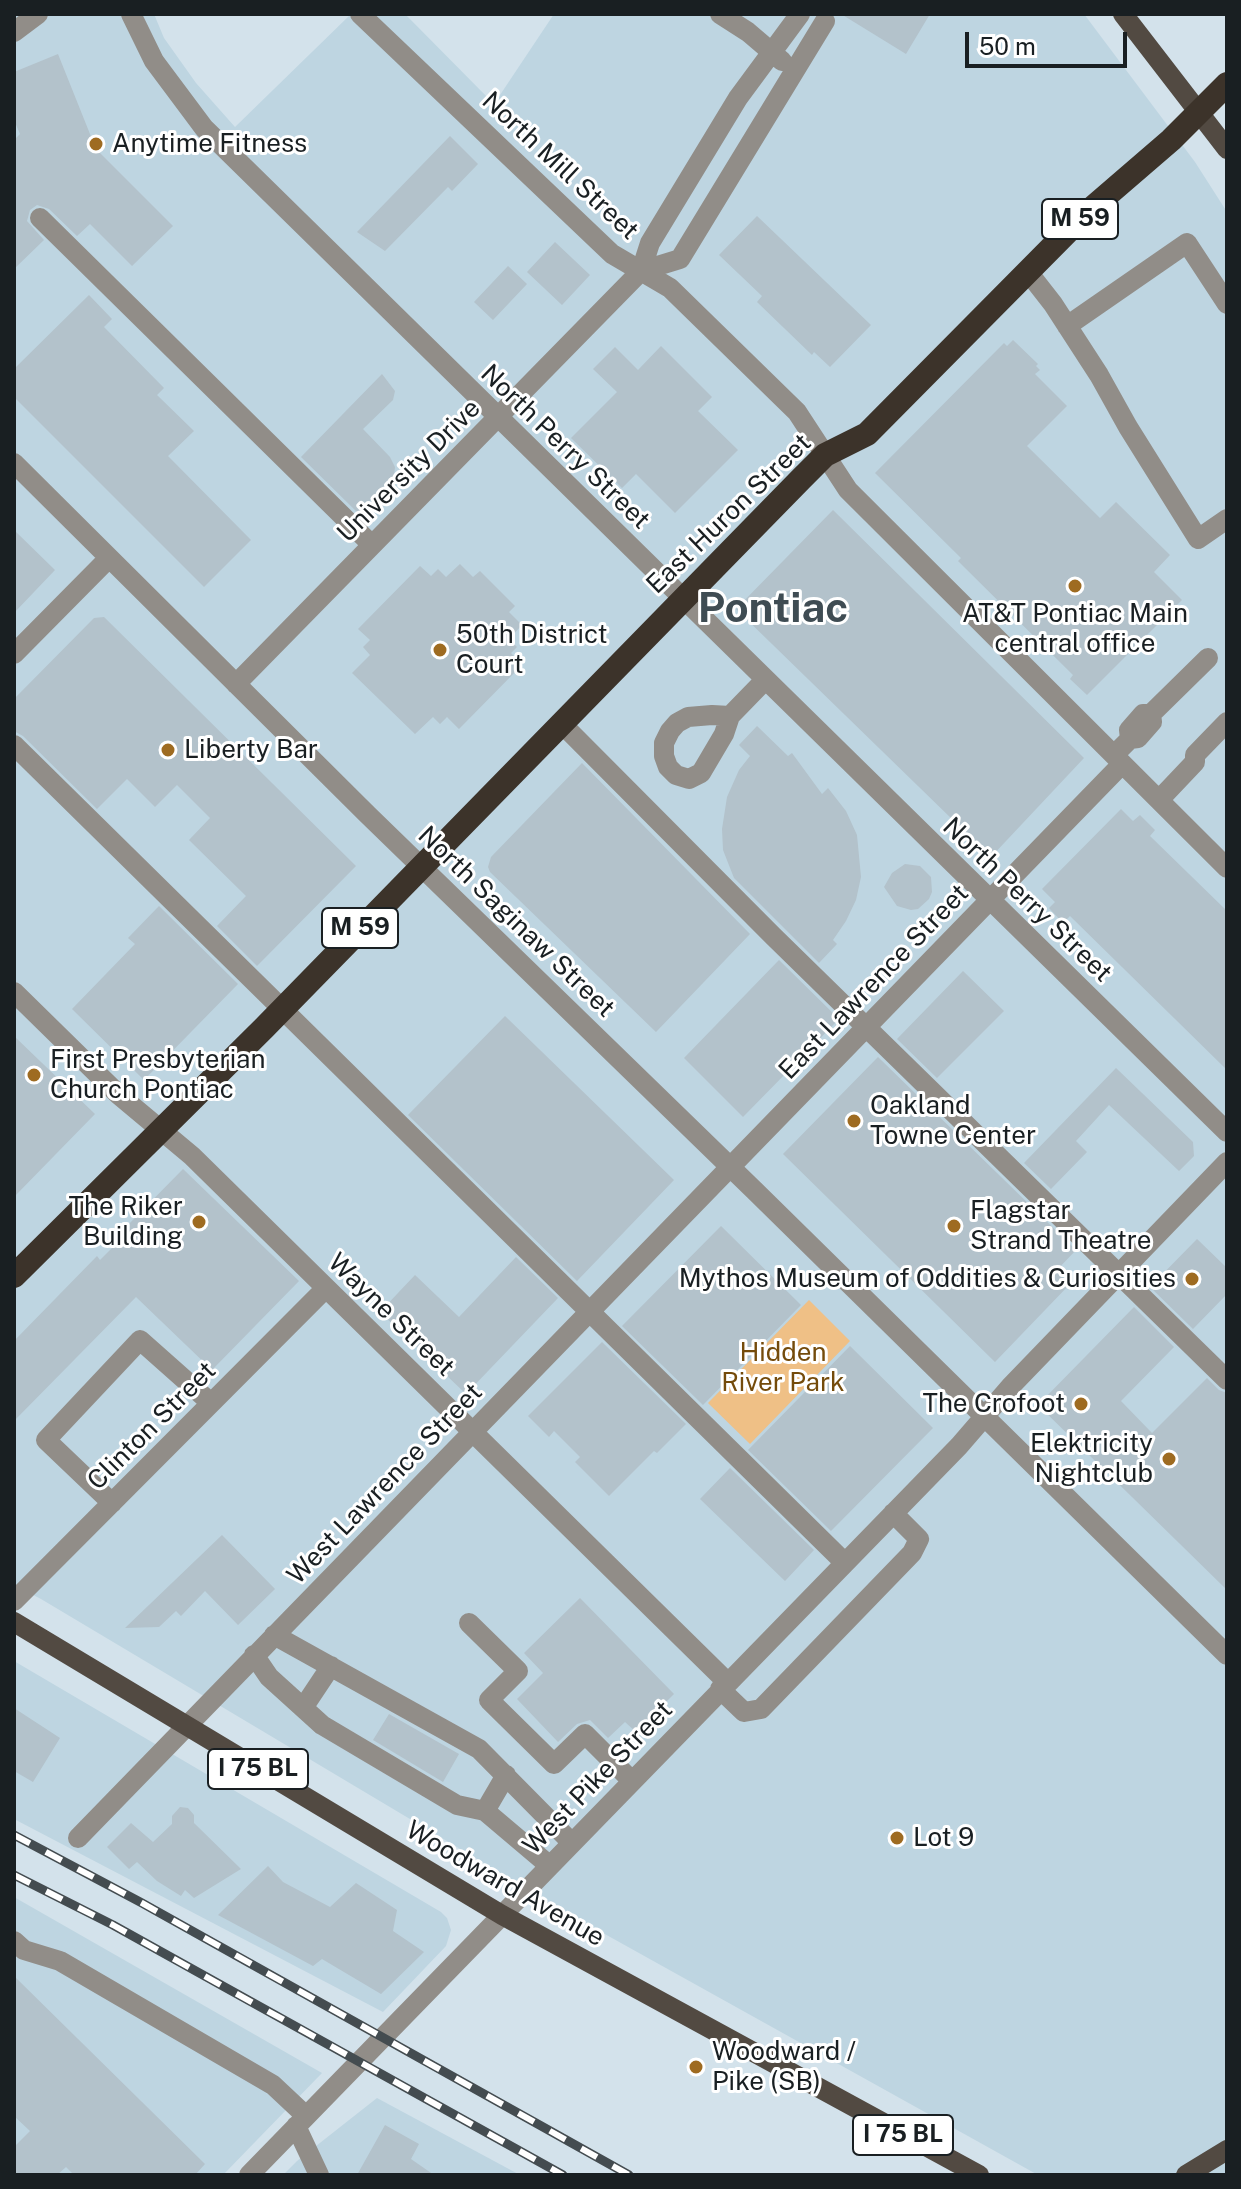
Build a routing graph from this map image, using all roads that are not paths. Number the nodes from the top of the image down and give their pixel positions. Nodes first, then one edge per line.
1 (38, 14) edge
2 (131, 14) edge
3 (360, 14) edge
4 (720, 14) edge
5 (800, 14) edge
6 (1123, 14) edge
7 (825, 21) dead end
8 (14, 32) edge
9 (772, 52) junction
10 (794, 71) junction
11 (1227, 84) edge
12 (1199, 111) junction
13 (1227, 149) edge
14 (40, 218) dead end
15 (641, 271) junction
16 (1028, 272) junction
17 (1227, 304) edge
18 (1067, 326) junction
19 (498, 417) junction
20 (825, 455) junction
21 (14, 463) edge
22 (1227, 519) edge
23 (372, 545) junction
24 (109, 558) junction
25 (682, 599) junction
26 (14, 654) edge
27 (1208, 658) dead end
28 (765, 680) junction
29 (236, 684) junction
30 (730, 716) dead end
31 (1227, 722) edge
32 (561, 723) junction
33 (14, 745) edge
34 (1118, 760) junction
35 (1155, 796) junction
36 (421, 865) junction
37 (1227, 868) edge
38 (989, 900) junction
39 (14, 992) edge
40 (282, 1009) junction
41 (867, 1027) junction
42 (161, 1131) junction
43 (1227, 1132) edge
44 (1227, 1162) edge
45 (731, 1168) junction
46 (18, 1266) edge
47 (1118, 1273) junction
48 (326, 1288) junction
49 (590, 1312) junction
50 (1227, 1380) edge
51 (211, 1403) junction
52 (984, 1417) junction
53 (473, 1432) junction
54 (112, 1503) junction
55 (893, 1513) junction
56 (845, 1563) junction
57 (14, 1601) edge
58 (14, 1622) edge
59 (469, 1623) dead end
60 (274, 1635) junction
61 (254, 1655) junction
62 (1227, 1655) edge
63 (331, 1666) junction
64 (724, 1686) junction
65 (303, 1708) junction
66 (185, 1726) junction
67 (506, 1775) junction
68 (632, 1781) junction
69 (485, 1811) junction
70 (78, 1838) dead end
71 (572, 1843) junction
72 (550, 1866) junction
73 (502, 1915) junction
74 (14, 1941) edge
75 (301, 2121) junction
76 (1227, 2150) edge
77 (249, 2175) edge
78 (319, 2175) edge
79 (979, 2175) edge
80 (1186, 2175) edge

1 - 8 street
2 - 19 street, North Perry Street
3 - 15 street, North Mill Street
4 - 9 street
5 - 9 street, University Drive
6 - 12 main road
7 - 10 street
9 - 10 street
9 - 15 street, University Drive
10 - 15 street
11 - 12 highway, East Huron Street / M 59
12 - 13 main road
12 - 16 highway, East Huron Street / M 59
14 - 23 street
15 - 19 street, University Drive
15 - 20 street, North Mill Street
16 - 18 street
16 - 20 highway, East Huron Street / M 59
17 - 18 street
18 - 22 street
19 - 23 street, University Drive
19 - 25 street, North Perry Street
20 - 25 highway, East Huron Street / M 59
20 - 34 street, North Mill Street
21 - 24 street, North Saginaw Street
23 - 29 street, University Drive
24 - 26 street
24 - 29 street, North Saginaw Street
25 - 28 street, North Perry Street
25 - 32 highway, East Huron Street / M 59
27 - 34 street, East Lawrence Street
28 - 30 street
28 - 38 street, North Perry Street
29 - 36 street, North Saginaw Street
31 - 35 street
32 - 36 highway, East Huron Street / M 59
32 - 41 street
33 - 40 street
34 - 35 street, North Mill Street
34 - 38 street, East Lawrence Street
35 - 37 street, North Mill Street
36 - 40 highway, M 59
36 - 45 street, North Saginaw Street
38 - 41 street, East Lawrence Street
38 - 43 street, North Perry Street
39 - 42 street, Wayne Street
40 - 42 highway, M 59
40 - 49 street
41 - 45 street, East Lawrence Street
41 - 47 street
42 - 46 highway, M 59
42 - 48 street, Wayne Street
44 - 47 street, West Pike Street
45 - 49 street, West Lawrence Street
45 - 52 street, North Saginaw Street
47 - 50 street
47 - 52 street, West Pike Street
48 - 51 street, Clinton Street
48 - 53 street, Wayne Street
49 - 53 street, West Lawrence Street
49 - 56 street
51 - 54 street, Clinton Street
51 - 54 street
52 - 55 street, West Pike Street
52 - 62 street, North Saginaw Street
53 - 60 street, West Lawrence Street
53 - 64 street, Wayne Street
54 - 57 street, Clinton Street
55 - 56 street, West Pike Street
55 - 64 street, Wayne Street
56 - 64 street, West Pike Street
58 - 66 main road, Woodward Avenue / I 75 BL
59 - 68 street
60 - 61 street, West Lawrence Street
60 - 63 street
61 - 65 street
61 - 66 street, West Lawrence Street
63 - 65 street
63 - 67 street
64 - 68 street, West Pike Street
65 - 69 street
66 - 70 street, West Lawrence Street
66 - 73 main road, Woodward Avenue / I 75 BL
67 - 69 street
67 - 71 street
68 - 71 street, West Pike Street
69 - 72 street
71 - 72 street, West Pike Street
72 - 73 street, West Pike Street
73 - 75 street, West Pike Street
73 - 79 main road, Woodward Avenue / I 75 BL
74 - 75 street
75 - 77 street, West Pike Street
75 - 78 street
76 - 80 main road

